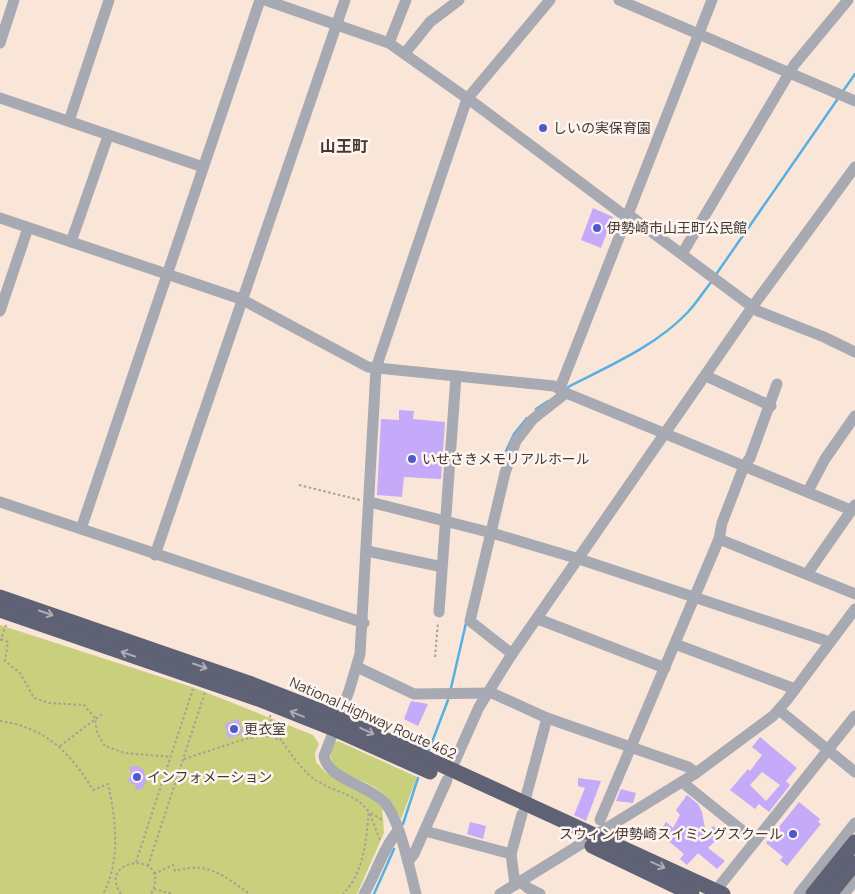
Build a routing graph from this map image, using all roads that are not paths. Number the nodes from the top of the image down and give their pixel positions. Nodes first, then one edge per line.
1 (14, 0) edge
2 (109, 0) edge
3 (260, 0) edge
4 (265, 0) edge
5 (345, 0) edge
6 (406, 0) edge
7 (459, 0) edge
8 (550, 0) edge
9 (620, 0) edge
10 (712, 0) edge
11 (848, 0) edge
12 (338, 24) junction
13 (698, 34) junction
14 (0, 43) edge
15 (389, 43) junction
16 (405, 53) junction
17 (790, 73) junction
18 (0, 98) edge
19 (468, 99) junction
20 (855, 101) edge
21 (69, 121) junction
22 (108, 136) junction
23 (203, 167) junction
24 (855, 167) edge
25 (627, 215) junction
26 (0, 218) edge
27 (28, 228) junction
28 (71, 242) junction
29 (682, 254) junction
30 (166, 274) junction
31 (241, 299) junction
32 (753, 306) junction
33 (0, 311) edge
34 (855, 352) edge
35 (376, 369) junction
36 (456, 376) junction
37 (706, 376) junction
38 (778, 384) dead end
39 (563, 391) junction
40 (770, 406) junction
41 (855, 416) edge
42 (666, 434) junction
43 (744, 466) junction
44 (808, 490) junction
45 (0, 502) edge
46 (370, 502) junction
47 (853, 507) edge
48 (447, 521) junction
49 (81, 529) junction
50 (492, 532) junction
51 (718, 539) junction
52 (367, 551) junction
53 (156, 554) junction
54 (579, 559) junction
55 (438, 566) dead end
56 (807, 574) junction
57 (855, 594) edge
58 (695, 596) junction
59 (0, 597) edge
60 (855, 609) edge
61 (439, 612) road end
62 (3, 616) edge
63 (538, 619) junction
64 (364, 623) junction
65 (830, 642) junction
66 (675, 644) junction
67 (512, 654) junction
68 (357, 668) junction
69 (665, 668) junction
70 (795, 689) junction
71 (487, 693) junction
72 (779, 710) junction
73 (855, 716) edge
74 (548, 718) junction
75 (336, 724) junction
76 (630, 748) junction
77 (827, 750) junction
78 (855, 772) edge
79 (696, 773) junction
80 (449, 775) junction
81 (682, 782) junction
82 (523, 809) junction
83 (600, 820) dead end
84 (398, 831) junction
85 (425, 831) junction
86 (853, 832) edge
87 (588, 839) junction
88 (754, 840) junction
89 (511, 854) junction
90 (849, 859) edge
91 (408, 862) junction
92 (855, 880) edge
93 (518, 883) junction
94 (722, 889) edge
95 (685, 893) edge
96 (364, 894) edge
97 (416, 894) edge
98 (500, 894) edge
99 (540, 894) edge
100 (799, 894) edge
101 (813, 894) edge
102 (830, 894) edge
103 (844, 894) edge

1 - 14 street
2 - 21 street
3 - 23 street
4 - 12 street
5 - 12 street
6 - 15 street
7 - 16 street
8 - 19 street
9 - 13 street
10 - 13 street
11 - 17 street
12 - 15 street
12 - 31 street
13 - 17 street
13 - 25 street
15 - 16 street
16 - 19 street
17 - 20 street
17 - 29 street
18 - 21 street
19 - 25 street
19 - 35 street
21 - 22 street
22 - 23 street
22 - 28 street
23 - 30 street
24 - 32 street
25 - 29 street
25 - 39 street
26 - 27 street
27 - 28 street
27 - 33 street
28 - 30 street
29 - 32 street
30 - 31 street
30 - 49 street
31 - 35 street
31 - 53 street
32 - 34 street
32 - 37 street
35 - 36 street
35 - 46 street
36 - 39 street
36 - 48 street
37 - 40 street
37 - 42 street
38 - 40 street
39 - 42 street
39 - 50 street
40 - 43 street
41 - 44 street
42 - 43 street
42 - 54 street
43 - 44 street
43 - 51 street
44 - 47 street
45 - 49 street
46 - 48 street
46 - 52 street
47 - 56 street
48 - 50 street
48 - 61 street
49 - 53 street
50 - 54 street
50 - 67 street
51 - 56 street
51 - 58 street
52 - 55 street
52 - 64 street
53 - 64 street
54 - 58 street
54 - 63 street
56 - 57 street
58 - 65 street
58 - 66 street
59 -> 75 highway, National Highway Route 462
60 - 65 street
75 -> 62 highway, National Highway Route 462
63 - 67 street
63 - 69 street
64 - 68 street
65 - 70 street
66 - 69 street
66 - 70 street
67 - 71 street
68 - 71 street
68 - 75 street
69 - 76 street
70 - 72 street
71 - 74 street
71 - 80 street
72 - 77 street
72 - 79 street
73 - 77 street
74 - 76 street
74 - 82 street
75 - 80 highway, National Highway Route 462
75 - 84 street
76 - 79 street
76 - 83 street
77 - 78 street
77 - 88 street
79 - 81 street
80 - 82 highway, National Highway Route 462
80 - 85 street
81 - 87 street
81 - 88 street
82 - 87 highway, National Highway Route 462
82 - 89 street
84 - 91 street
84 - 96 street
85 - 89 street
85 - 91 street
86 - 90 highway
86 - 100 street
87 - 93 street
87 -> 94 highway, National Highway Route 462
87 - 95 highway, National Highway Route 462
88 - 94 street
89 - 93 street
90 - 101 highway
90 - 102 highway
91 - 97 street
92 - 103 street
93 - 98 street
93 - 99 street

